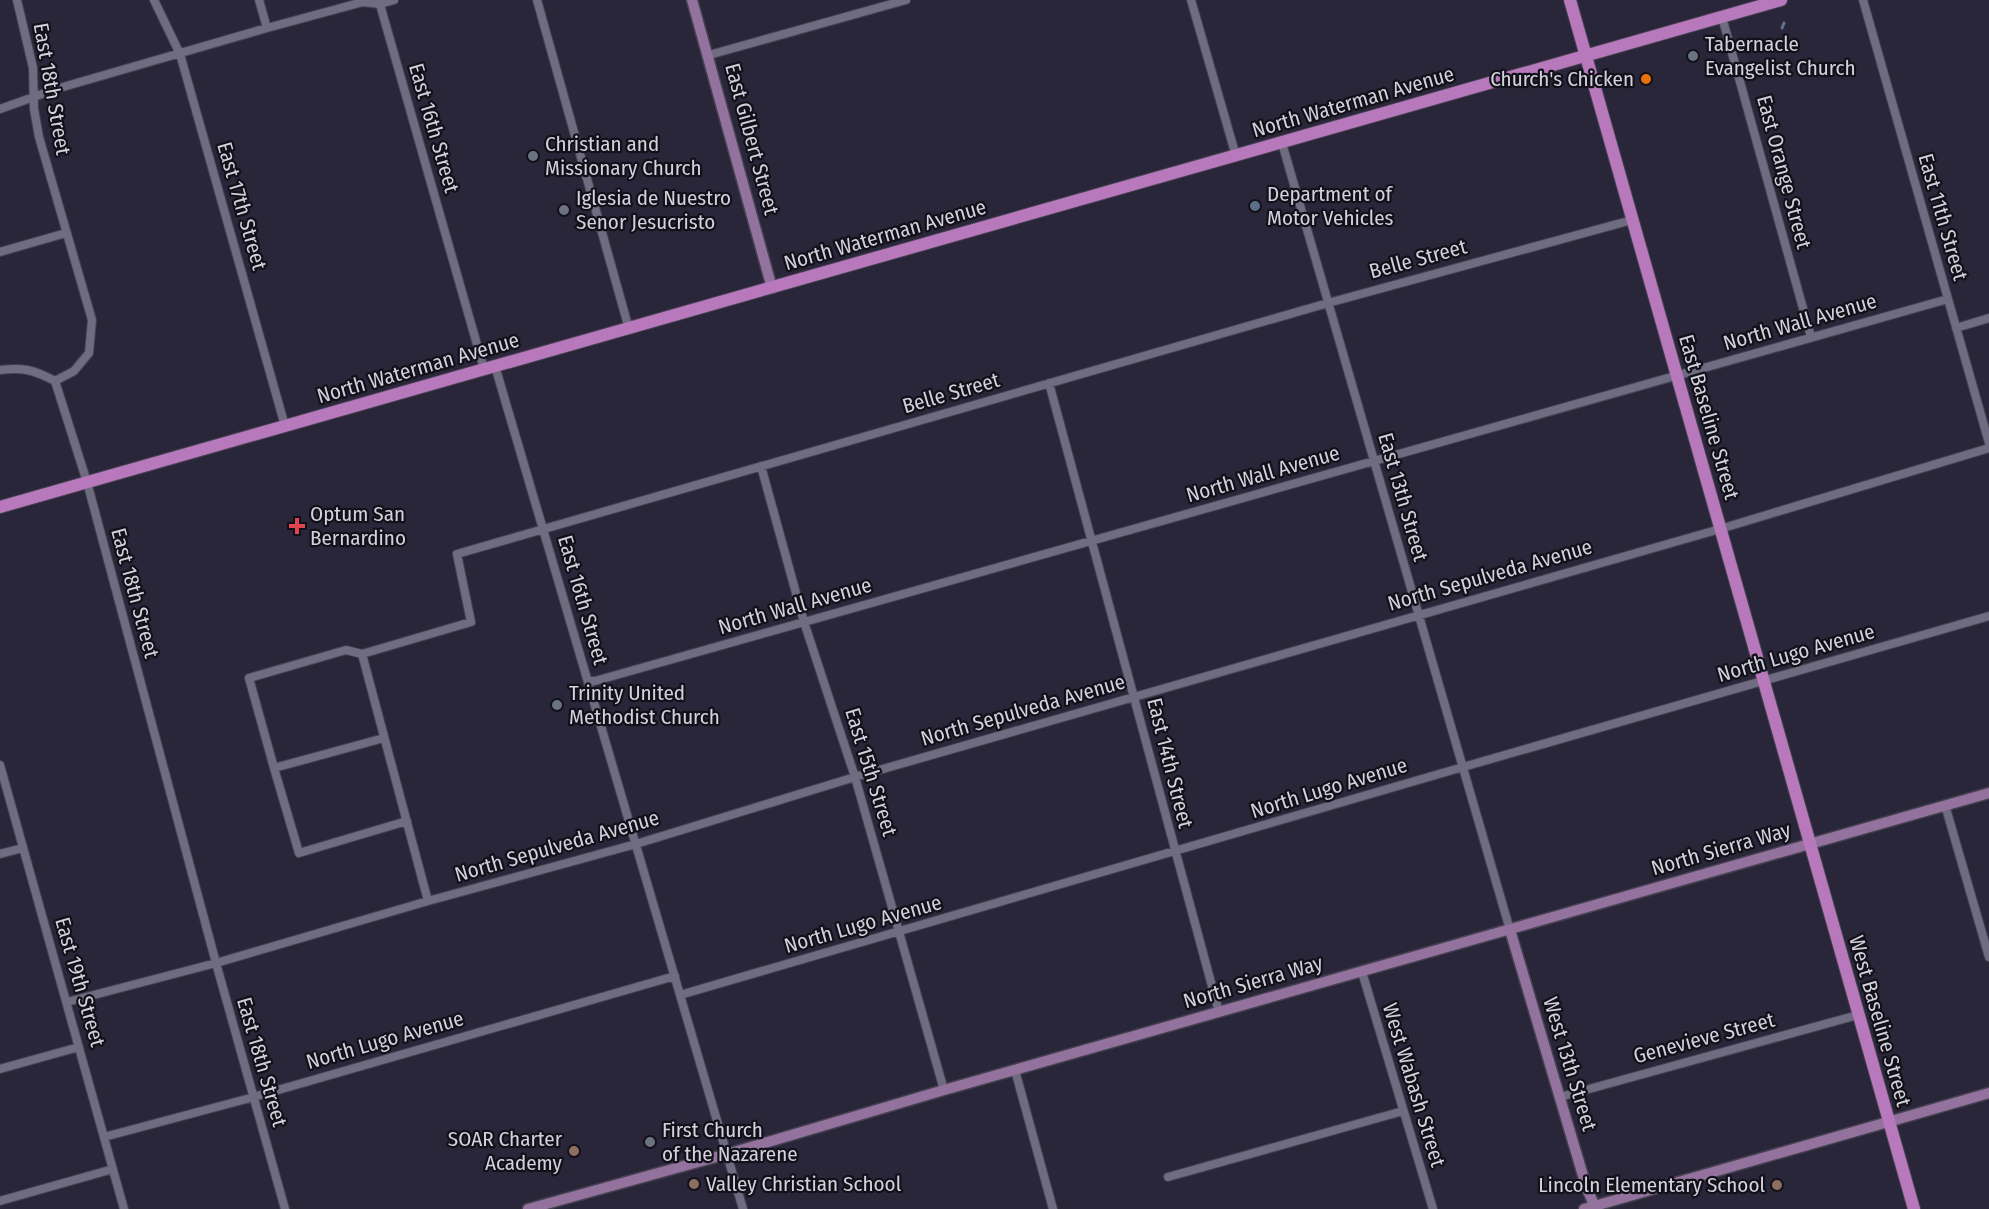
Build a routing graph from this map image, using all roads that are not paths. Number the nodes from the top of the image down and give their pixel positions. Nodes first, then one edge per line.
1 (17, 0) edge
2 (154, 0) edge
3 (259, 0) edge
4 (394, 0) edge
5 (537, 0) edge
6 (693, 0) edge
7 (906, 0) edge
8 (1191, 0) edge
9 (1570, 0) edge
10 (1781, 0) edge
11 (1863, 0) edge
12 (380, 2) edge
13 (1722, 17) junction
14 (267, 28) junction
15 (180, 54) junction
16 (709, 55) junction
17 (1586, 56) junction
18 (33, 97) junction
19 (0, 109) edge
20 (1282, 143) junction
21 (1236, 156) junction
22 (1632, 219) junction
23 (66, 233) junction
24 (0, 252) edge
25 (772, 288) junction
26 (1948, 298) junction
27 (1329, 303) junction
28 (1989, 318) edge
29 (1956, 328) junction
30 (629, 329) junction
31 (1811, 337) junction
32 (490, 368) junction
33 (0, 370) edge
34 (1677, 375) junction
35 (55, 381) junction
36 (1049, 383) junction
37 (285, 426) junction
38 (1989, 443) edge
39 (1989, 448) edge
40 (1374, 461) junction
41 (761, 466) junction
42 (87, 482) junction
43 (0, 507) edge
44 (544, 529) junction
45 (1720, 529) junction
46 (1093, 540) junction
47 (1419, 614) junction
48 (1989, 616) edge
49 (804, 622) junction
50 (362, 654) junction
51 (588, 681) junction
52 (1763, 681) junction
53 (1134, 697) junction
54 (384, 738) junction
55 (0, 765) edge
56 (1463, 767) junction
57 (274, 768) junction
58 (855, 777) junction
59 (1989, 793) edge
60 (1945, 805) junction
61 (407, 821) junction
62 (636, 844) junction
63 (1809, 845) junction
64 (23, 848) junction
65 (1175, 852) junction
66 (0, 854) edge
67 (428, 901) junction
68 (1510, 930) junction
69 (899, 933) junction
70 (1989, 957) edge
71 (216, 963) junction
72 (1362, 972) junction
73 (675, 976) junction
74 (680, 995) junction
75 (67, 1002) junction
76 (1219, 1012) junction
77 (1858, 1015) junction
78 (79, 1047) junction
79 (0, 1069) edge
80 (1015, 1070) junction
81 (944, 1090) junction
82 (1989, 1093) edge
83 (254, 1096) junction
84 (1560, 1097) junction
85 (1403, 1111) junction
86 (1889, 1122) junction
87 (104, 1137) junction
88 (727, 1154) junction
89 (113, 1169) junction
90 (1168, 1177) dead end
91 (0, 1201) edge
92 (1591, 1208) edge
93 (124, 1209) edge
94 (285, 1209) edge
95 (528, 1209) edge
96 (743, 1209) edge
97 (1053, 1209) edge
98 (1432, 1209) edge
99 (1914, 1209) edge

1 - 18 street, East 18th Street
2 - 15 street, East 17th Street
3 - 14 street
4 - 12 street
5 - 30 street
6 - 16 street, East Gilbert Street
7 - 16 street
8 - 21 street
9 - 17 main road, East Baseline Street
10 - 13 main road, North Waterman Avenue
11 - 26 street, East 11th Street
12 - 14 street
12 - 32 street, East 16th Street
13 - 17 main road, North Waterman Avenue
13 - 31 street, East Orange Street
14 - 15 street
15 - 18 street
15 - 37 street, East 17th Street
16 - 25 street, East Gilbert Street
17 - 20 main road, North Waterman Avenue
17 - 22 main road, East Baseline Street
18 - 19 street
18 - 23 street, East 18th Street
20 - 21 main road, North Waterman Avenue
20 - 27 street, East 13th Street
21 - 25 main road, North Waterman Avenue
22 - 27 street, Belle Street
22 - 34 main road, East Baseline Street
23 - 24 street
23 - 35 street, East 18th Street
25 - 30 main road, North Waterman Avenue
26 - 29 street, East 11th Street
26 - 31 street, North Wall Avenue
27 - 36 street, Belle Street
27 - 40 street, East 13th Street
28 - 29 street
29 - 38 street, East 11th Street
30 - 32 main road, North Waterman Avenue
31 - 34 street, North Wall Avenue
32 - 37 main road, North Waterman Avenue
32 - 44 street, East 16th Street
33 - 35 street
34 - 40 street, North Wall Avenue
34 - 45 main road, East Baseline Street
35 - 42 street, East 18th Street
36 - 41 street, Belle Street
36 - 46 street, East 14th Street
37 - 42 main road, North Waterman Avenue
39 - 45 street, North Sepulveda Avenue
40 - 46 street, North Wall Avenue
40 - 47 street, East 13th Street
41 - 44 street, Belle Street
41 - 49 street, East 15th Street
42 - 43 main road, North Waterman Avenue
42 - 71 street, East 18th Street
44 - 50 street, Belle Street
44 - 51 street, East 16th Street
45 - 47 street, North Sepulveda Avenue
45 - 52 main road, East Baseline Street
46 - 49 street, North Wall Avenue
46 - 53 street, East 14th Street
47 - 53 street, North Sepulveda Avenue
47 - 56 street, East 13th Street
48 - 52 street, North Lugo Avenue
49 - 51 street, North Wall Avenue
49 - 58 street, East 15th Street
50 - 54 street
50 - 57 street
51 - 62 street, East 16th Street
52 - 56 street, North Lugo Avenue
52 - 63 main road, East Baseline Street
53 - 58 street, North Sepulveda Avenue
53 - 65 street, East 14th Street
54 - 57 street
54 - 61 street
55 - 64 street, East 19th Street
56 - 65 street, North Lugo Avenue
56 - 68 street, East 13th Street
57 - 61 street
58 - 62 street, North Sepulveda Avenue
58 - 69 street, East 15th Street
59 - 60 street, North Sierra Way
60 - 63 street, North Sierra Way
60 - 70 street
61 - 67 street
62 - 67 street, North Sepulveda Avenue
62 - 73 street, East 16th Street
63 - 68 street, North Sierra Way
63 - 77 main road, West Baseline Street
64 - 66 street
64 - 75 street, East 19th Street
65 - 69 street, North Lugo Avenue
65 - 76 street, East 14th Street
67 - 71 street, North Sepulveda Avenue
68 - 72 street, North Sierra Way
68 - 84 street, West 13th Street
69 - 74 street, North Lugo Avenue
69 - 81 street, East 15th Street
71 - 75 street, North Sepulveda Avenue
71 - 83 street, East 18th Street
72 - 76 street, North Sierra Way
72 - 85 street, West Wabash Street
73 - 74 street, East 16th Street
73 - 83 street, North Lugo Avenue
74 - 88 street, East 16th Street
75 - 78 street, East 19th Street
76 - 80 street, North Sierra Way
77 - 84 street, Genevieve Street
77 - 86 main road, West Baseline Street
78 - 79 street
78 - 87 street, East 19th Street
80 - 81 street, North Sierra Way
80 - 97 street
81 - 88 street, North Sierra Way
82 - 86 street
83 - 87 street, North Lugo Avenue
83 - 94 street, East 18th Street
84 - 92 street, West 13th Street
85 - 90 street
85 - 98 street, West Wabash Street
86 - 92 street
86 - 99 main road, West Baseline Street
87 - 89 street, East 19th Street
88 - 95 street, North Sierra Way
88 - 96 street, East 16th Street
89 - 91 street
89 - 93 street, East 19th Street

